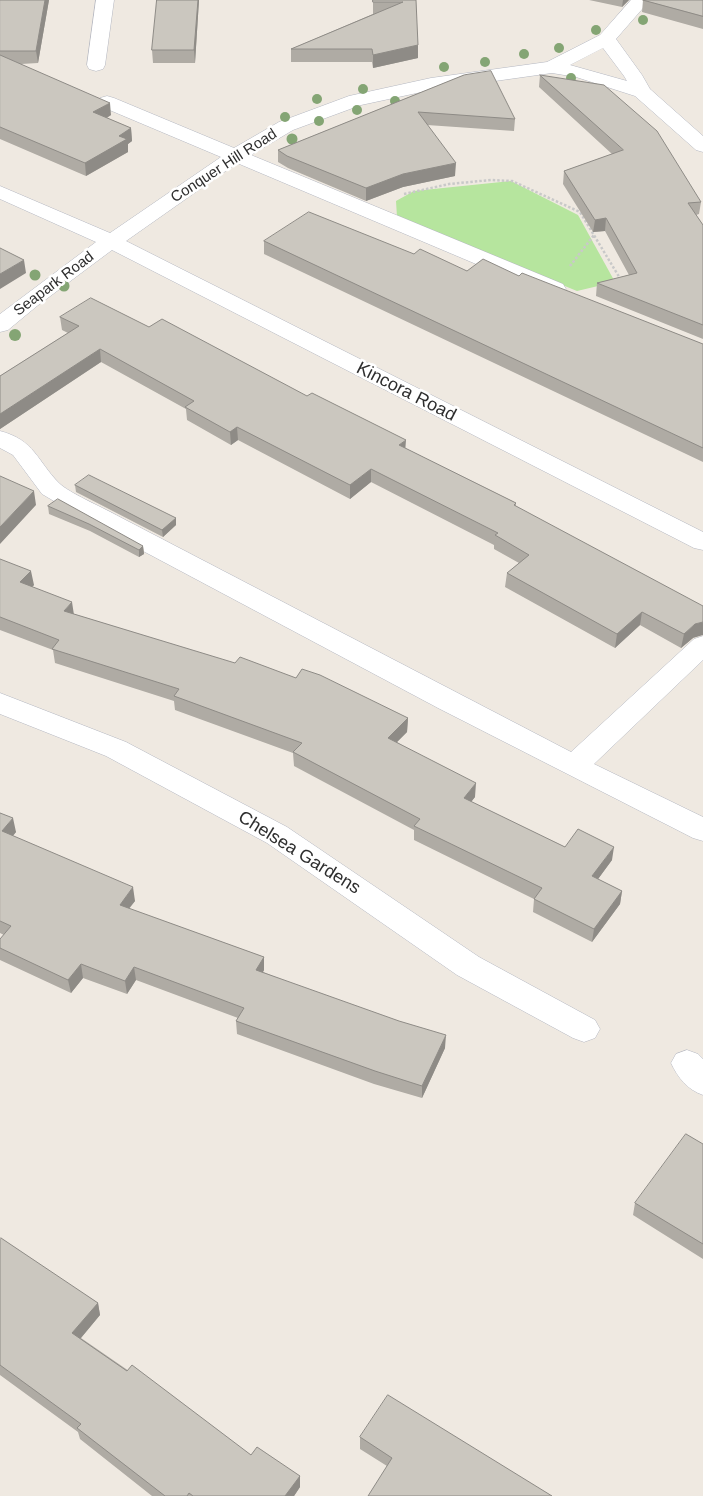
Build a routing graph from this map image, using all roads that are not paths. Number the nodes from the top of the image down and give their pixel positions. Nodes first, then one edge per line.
1 (105, 0) edge
2 (641, 0) edge
3 (606, 39) junction
4 (96, 64) dead end
5 (552, 67) junction
6 (642, 92) junction
7 (107, 102) edge
8 (703, 146) edge
9 (235, 156) junction
10 (0, 192) edge
11 (110, 243) junction
12 (562, 292) edge
13 (0, 325) edge
14 (0, 438) edge
15 (703, 542) edge
16 (703, 645) edge
17 (0, 703) edge
18 (574, 766) junction
19 (703, 830) edge
20 (584, 1029) dead end

1 - 4 street
2 - 3 street, Conquer Hill Road
3 - 5 street, Conquer Hill Road
3 - 6 street
5 - 6 street, Conquer Hill Road
5 - 9 street, Conquer Hill Road
6 - 8 street, Conquer Hill Road
7 - 9 street
9 - 11 street, Conquer Hill Road
9 - 12 street
10 - 11 street, Kincora Road
11 - 13 street, Seapark Road
11 - 15 street, Kincora Road
14 - 18 street
16 - 18 street
17 - 20 street, Chelsea Gardens
18 - 19 street

